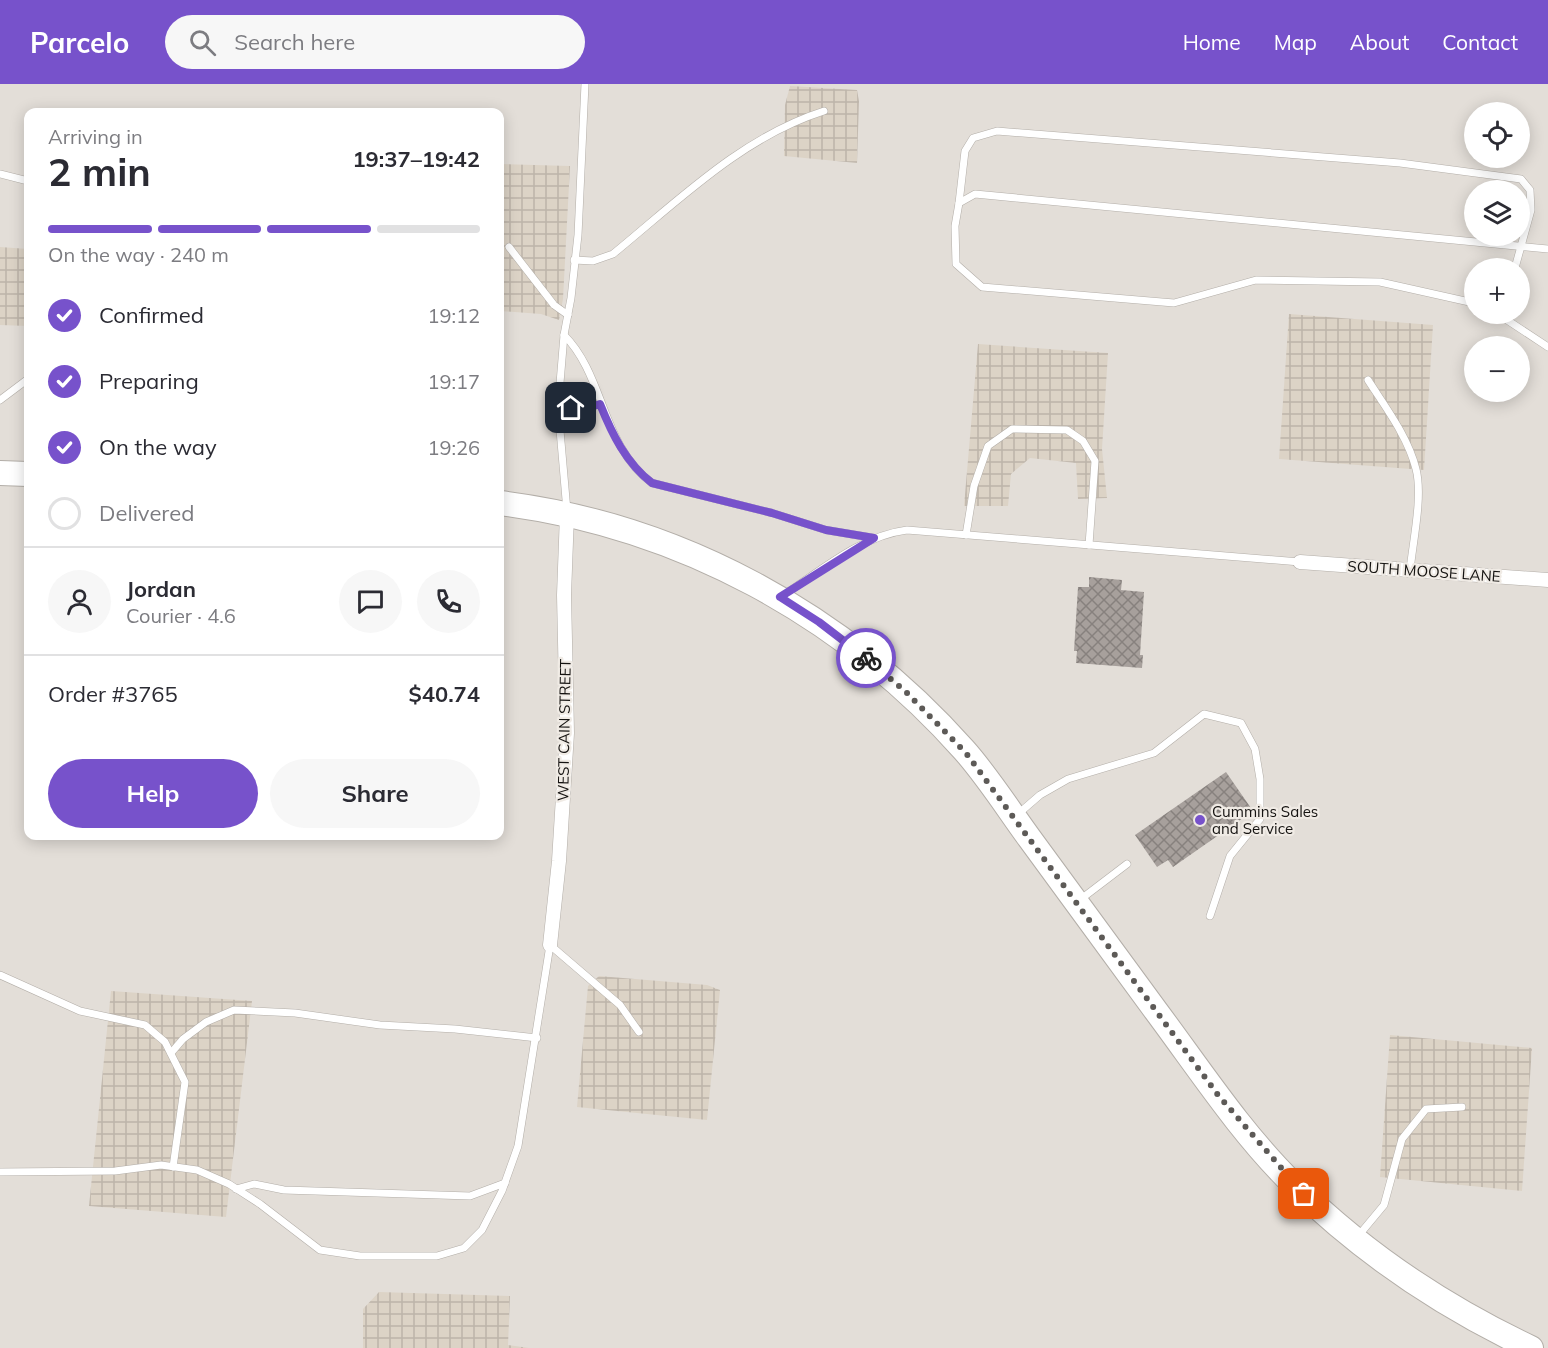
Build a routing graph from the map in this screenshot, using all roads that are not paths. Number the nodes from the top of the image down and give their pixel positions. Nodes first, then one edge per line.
1 (585, 84) edge
2 (824, 111) dead end
3 (0, 174) edge
4 (24, 180) edge
5 (1522, 180) edge
6 (1530, 190) edge
7 (959, 203) junction
8 (1530, 214) edge
9 (1464, 240) edge
10 (1522, 246) joint
11 (509, 247) dead end
12 (1548, 249) edge
13 (1518, 258) edge
14 (574, 260) junction
15 (1464, 301) edge
16 (568, 315) junction
17 (1514, 324) edge
18 (564, 335) junction
19 (1548, 347) edge
20 (1368, 380) dead end
21 (24, 382) edge
22 (0, 400) edge
23 (600, 404) junction
24 (558, 407) junction
25 (0, 473) edge
26 (24, 474) edge
27 (504, 503) edge
28 (567, 514) junction
29 (966, 535) junction
30 (874, 538) junction
31 (1089, 545) junction
32 (1300, 562) joint
33 (1410, 570) junction
34 (1548, 580) edge
35 (780, 597) junction
36 (1014, 818) junction
37 (1127, 864) dead end
38 (1077, 903) junction
39 (1210, 916) dead end
40 (550, 945) junction
41 (0, 975) edge
42 (639, 1032) dead end
43 (537, 1038) junction
44 (171, 1053) junction
45 (1462, 1107) dead end
46 (173, 1167) junction
47 (0, 1172) edge
48 (505, 1183) junction
49 (236, 1189) junction
50 (1356, 1240) junction
51 (1531, 1348) edge

1 - 14 lane
2 - 14 lane
3 - 4 lane
5 - 7 lane
6 - 8 lane
7 - 9 lane
7 - 15 lane
10 - 12 lane
10 - 13 lane
11 - 16 lane
14 - 16 lane
16 - 18 lane
17 - 19 lane
18 - 23 lane
18 - 24 lane
20 - 33 lane
21 - 22 lane
23 - 24 lane
23 - 30 lane
24 - 28 lane
25 - 26 highway
27 - 28 highway
28 - 35 highway
28 - 40 street, WEST CAIN STREET
29 - 30 lane
29 - 31 lane
29 - 31 lane
30 - 35 lane
31 - 32 lane
32 - 33 street, SOUTH MOOSE LANE
33 - 34 street, SOUTH MOOSE LANE
35 - 36 highway
36 - 38 highway
36 - 39 lane
37 - 38 lane
38 - 50 highway
40 - 42 lane
40 - 43 lane
41 - 44 lane
43 - 44 lane
43 - 48 lane
44 - 46 lane
45 - 50 lane
46 - 47 lane
46 - 49 lane
48 - 49 lane
48 - 49 lane
50 - 51 highway

